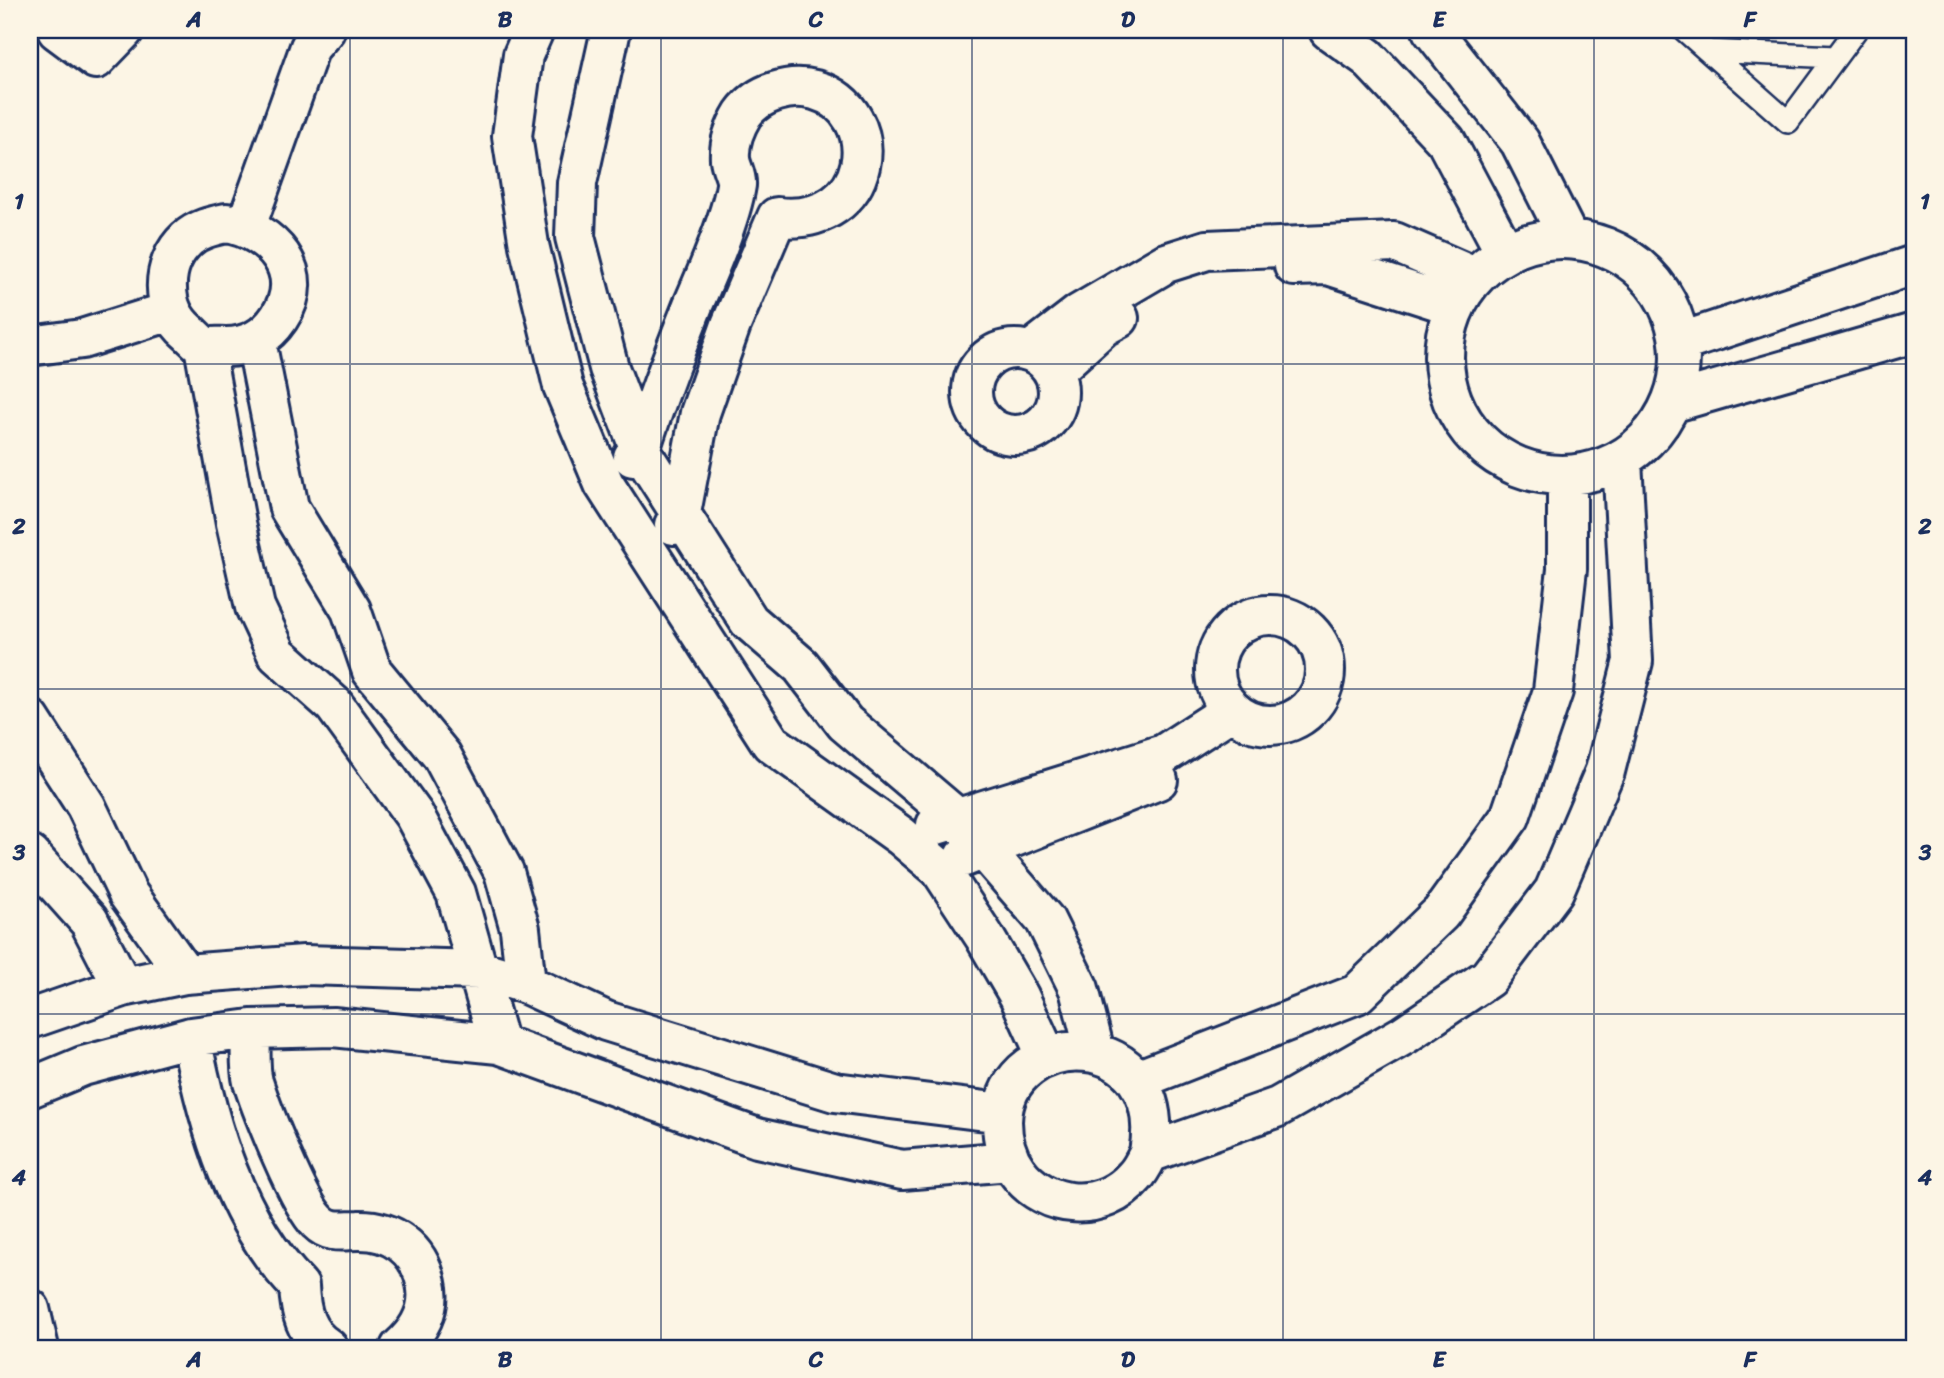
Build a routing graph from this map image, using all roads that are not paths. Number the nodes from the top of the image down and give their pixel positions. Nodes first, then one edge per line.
1 (57, 30) edge
2 (124, 30) edge
3 (325, 30) edge
4 (534, 30) edge
5 (611, 30) edge
6 (1329, 30) edge
7 (1432, 30) edge
8 (1684, 30) edge
9 (1856, 30) edge
10 (1708, 51) junction
11 (1836, 57) junction
12 (246, 226) junction
13 (575, 237) junction
14 (1569, 239) junction
15 (529, 245) junction
16 (1506, 253) junction
17 (1914, 265) edge
18 (1465, 291) junction
19 (171, 311) junction
20 (1914, 332) edge
21 (256, 341) junction
22 (1679, 343) junction
23 (30, 346) edge
24 (204, 346) junction
25 (1042, 362) dead end
26 (1671, 403) junction
27 (640, 450) junction
28 (1622, 460) junction
29 (1567, 475) junction
30 (604, 484) junction
31 (289, 508) junction
32 (681, 513) junction
33 (236, 523) junction
34 (652, 559) junction
35 (30, 719) edge
36 (958, 818) junction
37 (901, 836) junction
38 (985, 846) junction
39 (30, 855) edge
40 (940, 869) junction
41 (479, 970) junction
42 (186, 974) junction
43 (526, 984) junction
44 (123, 987) junction
45 (30, 1019) edge
46 (251, 1030) junction
47 (191, 1037) junction
48 (499, 1044) junction
49 (1094, 1052) junction
50 (1046, 1057) junction
51 (1137, 1080) junction
52 (30, 1088) edge
53 (1002, 1113) junction
54 (1149, 1153) junction
55 (1010, 1161) junction
56 (30, 1309) edge
57 (39, 1348) edge
58 (328, 1348) edge
59 (400, 1348) edge

1 - 2 street
3 - 12 street
4 - 15 street
5 - 13 street
6 - 16 street
7 - 14 street
8 - 10 lane
9 - 11 lane
10 - 11 lane
10 - 11 lane
12 - 19 street
12 - 21 street
13 - 15 street
13 - 27 street
14 - 16 street
14 - 22 street
15 - 30 street
16 - 18 street
17 - 22 street
18 - 25 street
18 - 29 street
19 - 23 street
19 - 24 street
20 - 26 street
21 - 24 street
21 - 31 street
22 - 26 street
24 - 33 street
26 - 28 street
27 - 30 street
27 - 32 street
27 - 32 street
28 - 29 street
28 - 54 street
29 - 51 street
30 - 34 street
31 - 33 street
31 - 43 street
32 - 34 street
32 - 36 street
33 - 41 street
34 - 37 street
35 - 42 street
36 - 37 street
36 - 38 street
36 - 38 street
37 - 40 street
38 - 40 street
38 - 49 street
39 - 44 street
40 - 50 street
41 - 42 street
41 - 43 street
41 - 48 street
42 - 44 street
43 - 53 street
44 - 45 street
46 - 47 street
46 - 48 street
46 - 59 street
47 - 52 street
47 - 58 street
48 - 55 street
49 - 50 street
49 - 51 street
50 - 53 street
51 - 54 street
53 - 55 street
54 - 55 street
56 - 57 street

